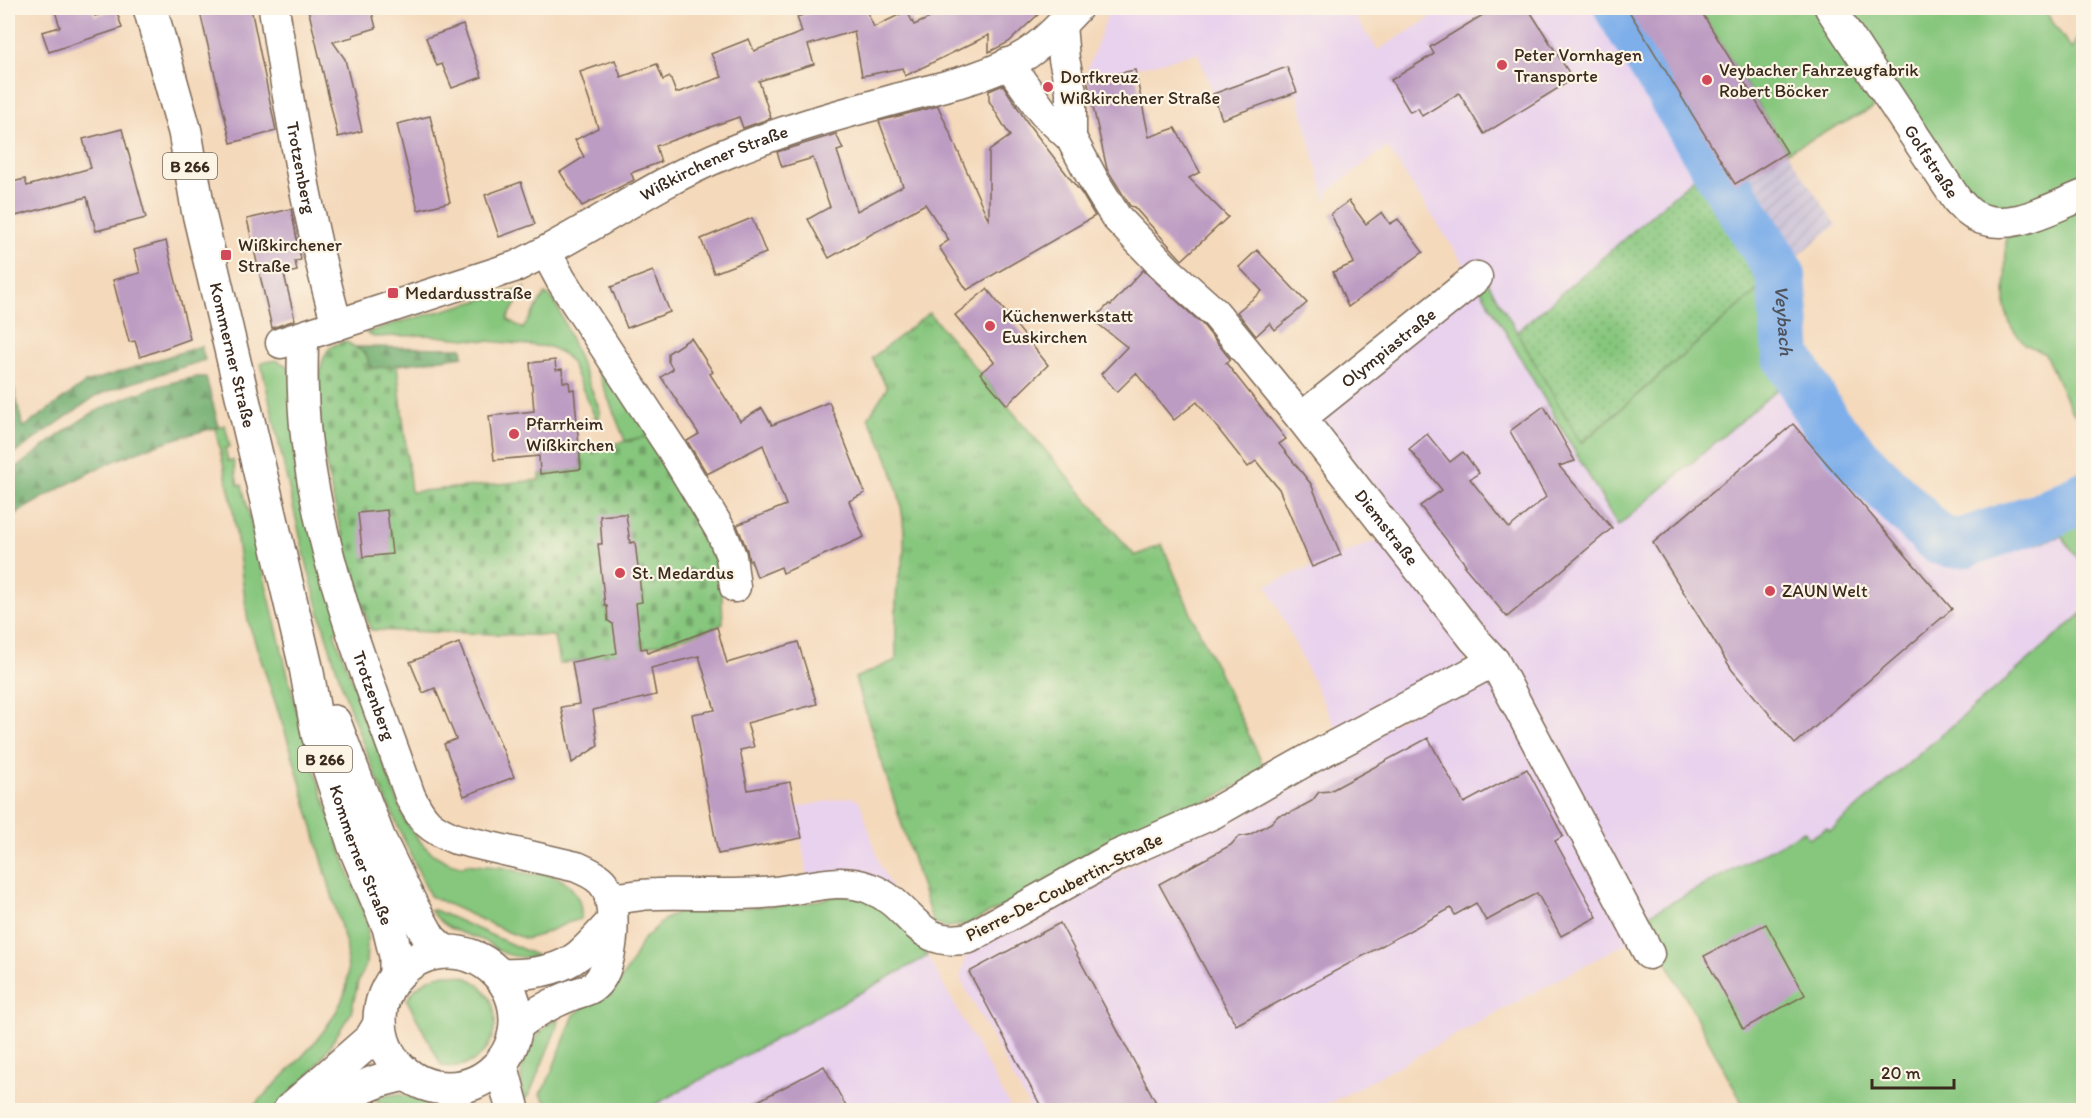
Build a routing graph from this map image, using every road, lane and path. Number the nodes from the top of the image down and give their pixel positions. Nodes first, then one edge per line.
1 (150, 8) edge
2 (274, 8) edge
3 (1830, 8) edge
4 (1069, 16) edge
5 (1008, 63) junction
6 (1071, 138) junction
7 (2072, 200) edge
8 (546, 252) junction
9 (1477, 277) dead end
10 (337, 325) junction
11 (292, 340) joint
12 (1301, 418) junction
13 (735, 586) dead end
14 (1494, 661) junction
15 (306, 667) junction
16 (611, 911) junction
17 (444, 952) junction
18 (1649, 954) dead end
19 (499, 974) junction
20 (396, 975) junction
21 (380, 1024) junction
22 (516, 1027) junction
23 (501, 1064) junction
24 (406, 1074) junction
25 (457, 1088) junction
26 (290, 1110) edge
27 (325, 1110) edge
28 (481, 1110) edge
29 (513, 1110) edge

1 - 15 main road, Kommerner Straße / B 266
2 - 10 street, Trotzenberg
3 - 7 street, Golfstraße
4 - 5 street, Wißkirchener Straße
4 - 6 street, Diemstraße
5 - 6 street, Diemstraße
5 - 8 street, Wißkirchener Straße
6 - 12 street, Diemstraße
8 - 10 street, Wißkirchener Straße
8 - 13 street
9 - 12 street, Olympiastraße
10 - 11 street, Wißkirchener Straße
11 - 16 street, Trotzenberg
12 - 14 street, Diemstraße
14 - 16 street, Pierre-De-Coubertin-Straße
14 - 18 street, Diemstraße
15 - 17 main road, Kommerner Straße / B 266
15 - 20 main road, Kommerner Straße / B 266
16 - 19 street
16 - 22 street
17 - 19 main road
17 - 20 main road
19 - 22 main road
20 - 21 main road
21 - 24 main road
21 - 26 main road
22 - 23 main road
23 - 25 main road
23 - 29 main road
24 - 25 main road
24 - 27 main road
25 - 28 main road

